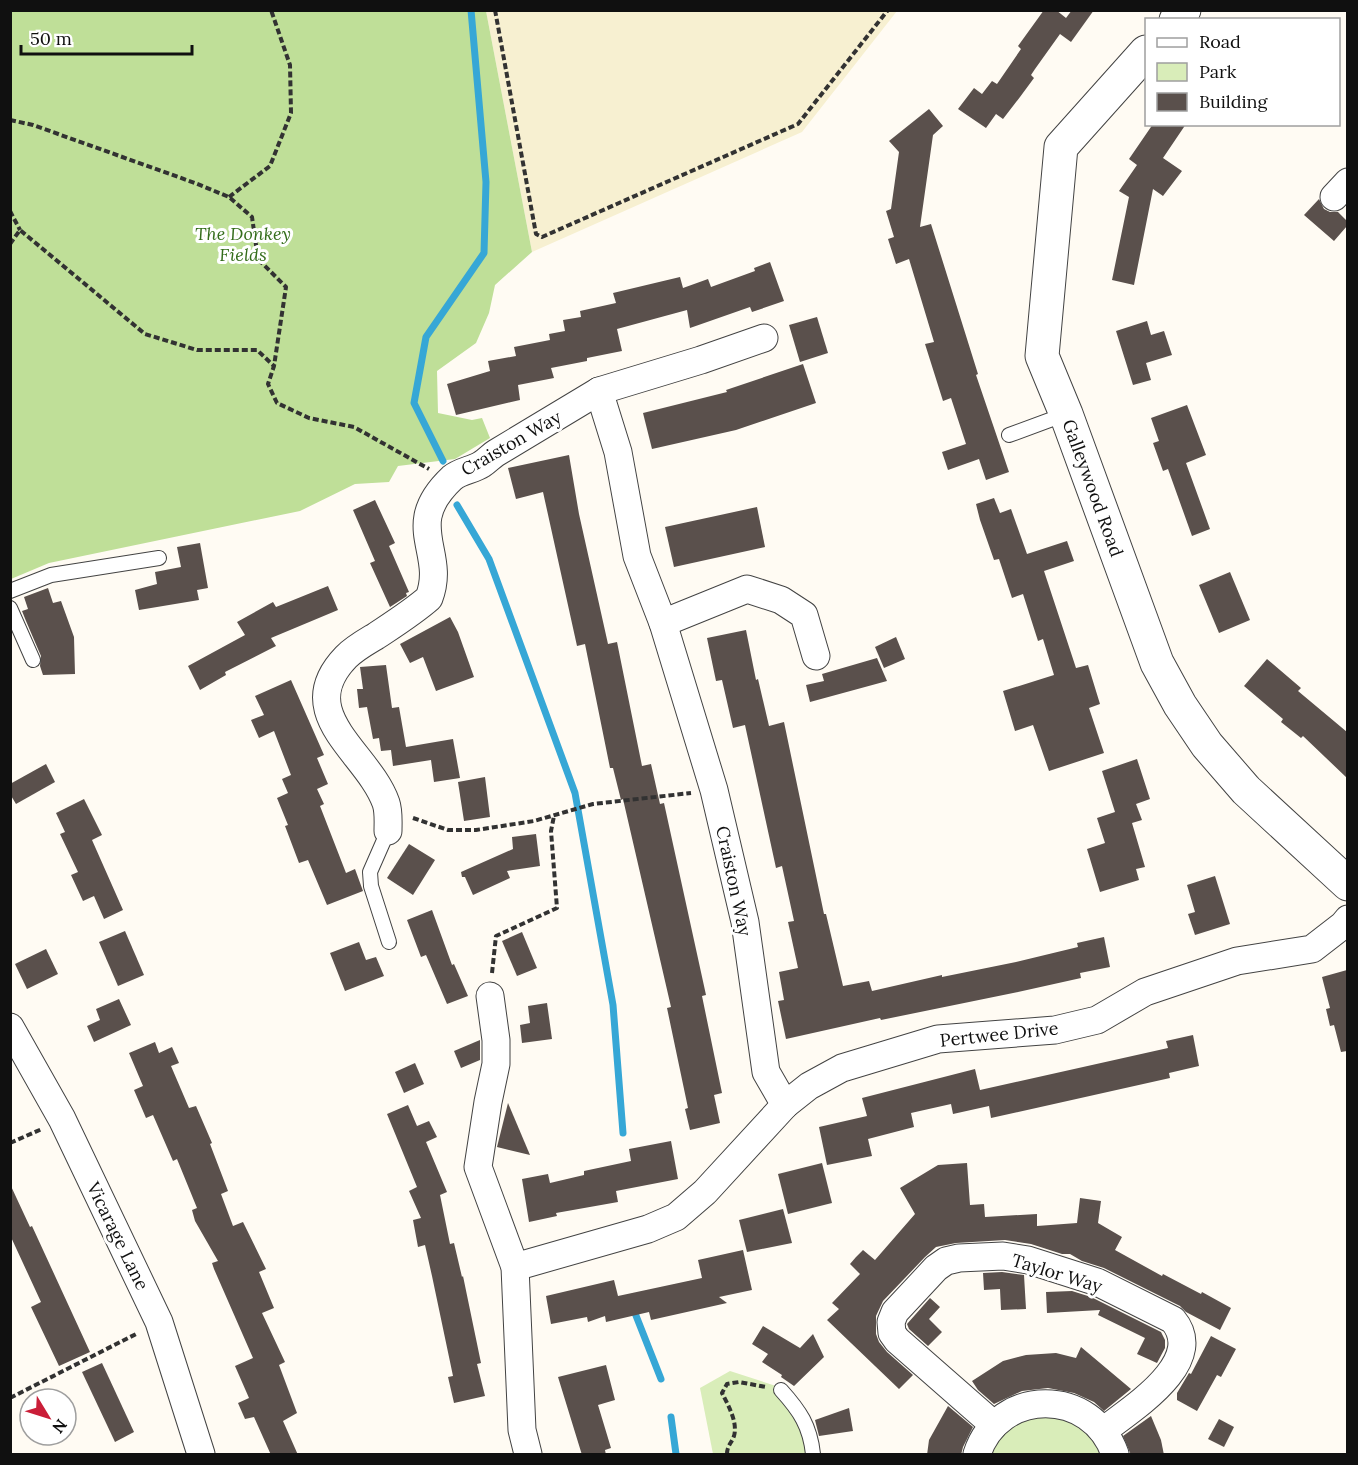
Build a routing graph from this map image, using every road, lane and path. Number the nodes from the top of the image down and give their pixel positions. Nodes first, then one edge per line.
1 (272, 10) edge
2 (495, 10) edge
3 (888, 10) edge
4 (1145, 53) edge
5 (10, 120) edge
6 (229, 197) junction
7 (10, 211) edge
8 (20, 230) junction
9 (10, 244) edge
10 (764, 338) dead end
11 (274, 366) junction
12 (599, 391) junction
13 (1066, 414) junction
14 (1009, 435) dead end
15 (446, 486) junction
16 (159, 558) dead end
17 (10, 591) edge
18 (10, 608) edge
19 (663, 623) junction
20 (816, 656) dead end
21 (33, 660) dead end
22 (714, 790) junction
23 (555, 816) junction
24 (388, 819) junction
25 (1347, 884) edge
26 (1347, 919) edge
27 (389, 942) dead end
28 (490, 996) joint
29 (10, 1027) edge
30 (785, 1105) junction
31 (62, 1119) junction
32 (10, 1143) edge
33 (515, 1267) junction
34 (159, 1322) junction
35 (781, 1390) joint
36 (10, 1398) edge
37 (993, 1425) junction
38 (1103, 1431) junction
39 (197, 1453) edge
40 (528, 1455) edge
41 (727, 1455) edge
42 (813, 1455) edge
43 (977, 1455) edge
44 (1114, 1455) edge

1 - 6 path
2 - 3 path
4 - 13 street, Galleywood Road
5 - 6 path
6 - 11 path
7 - 8 path
8 - 9 path
8 - 11 path
10 - 12 street, Craiston Way
11 - 15 path
12 - 15 street, Craiston Way
12 - 19 street, Craiston Way
13 - 14 lane
13 - 25 street, Galleywood Road
15 - 24 street, Craiston Way
16 - 17 lane
18 - 21 lane
19 - 20 street
19 - 22 street, Craiston Way
22 - 23 path
22 - 30 street, Craiston Way
23 - 24 path
23 - 28 path
24 - 27 lane
26 - 30 street, Pertwee Drive
28 - 33 street
29 - 31 street, Vicarage Lane
30 - 33 street, Pertwee Drive
31 - 32 path
31 - 34 street, Vicarage Lane
33 - 40 street
34 - 36 path
34 - 39 street, Vicarage Lane
35 - 41 path
35 - 42 lane
37 - 38 street
37 - 38 street, Taylor Way
37 - 43 street
38 - 44 street

